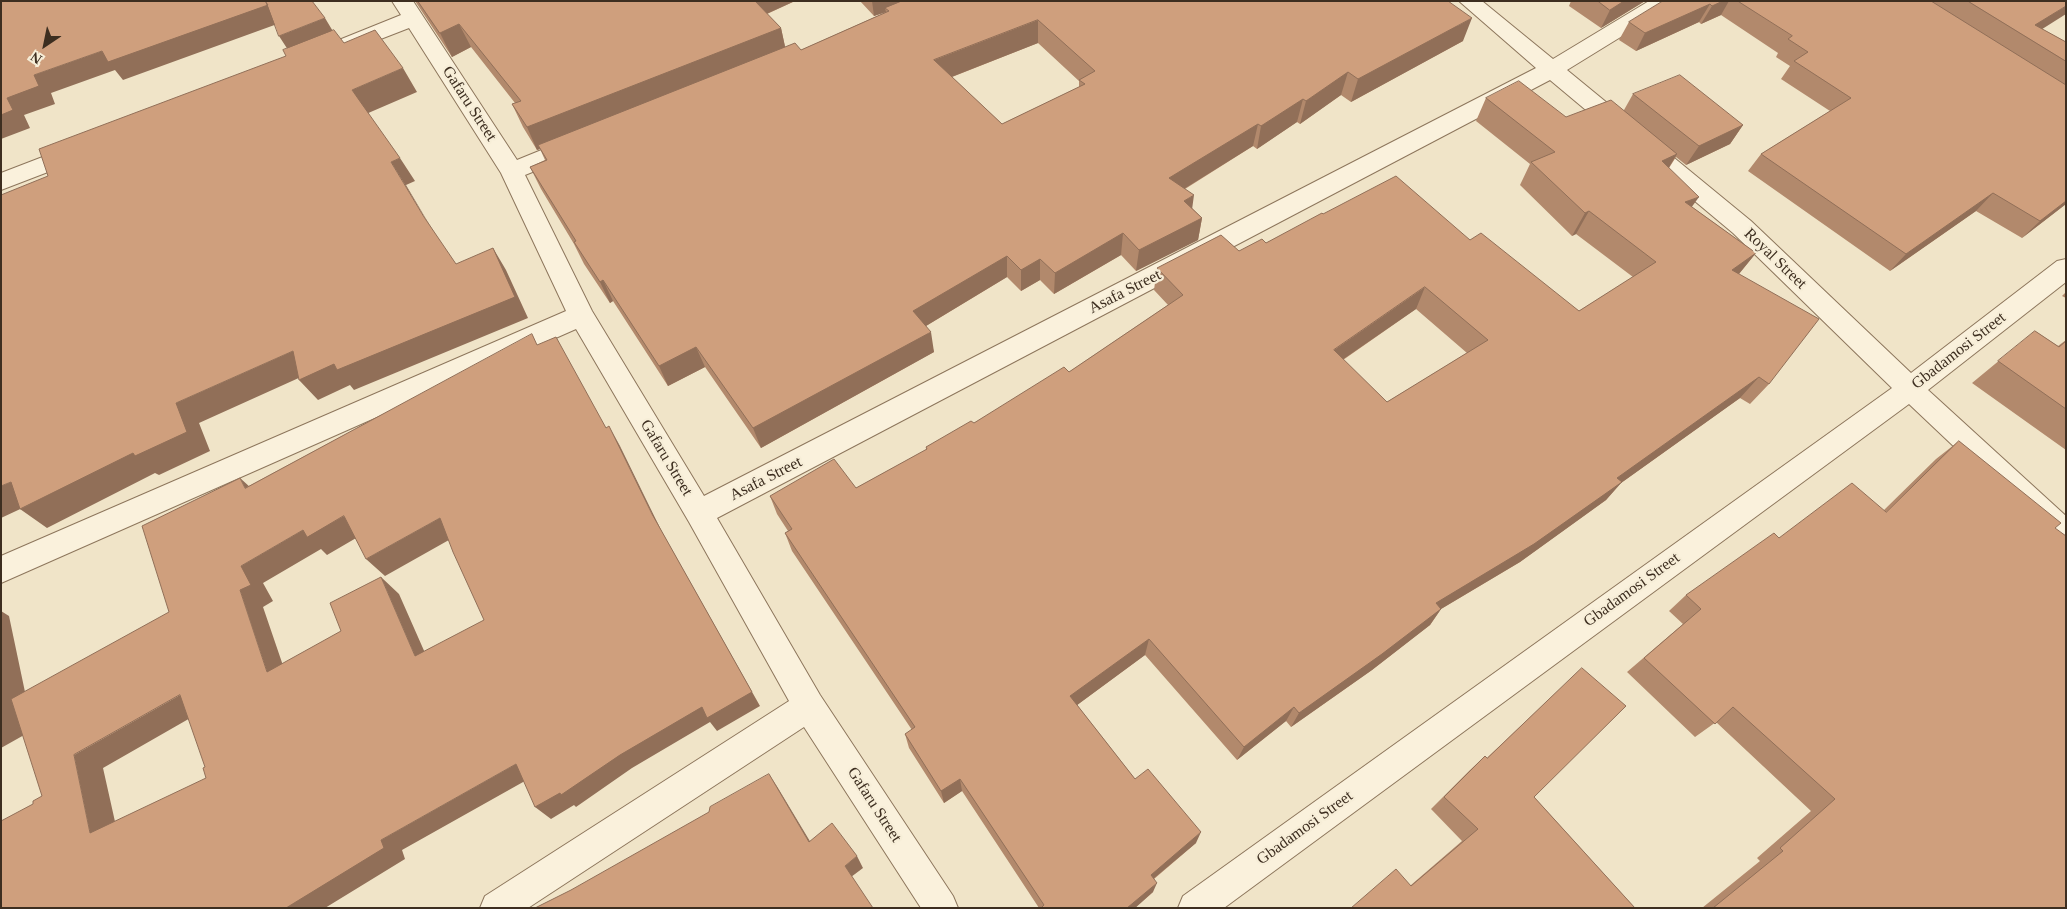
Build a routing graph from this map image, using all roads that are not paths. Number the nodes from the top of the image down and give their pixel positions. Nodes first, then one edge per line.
1 (1469, 1) edge
2 (1664, 1) edge
3 (408, 10) edge
4 (322, 55) edge
5 (1551, 70) junction
6 (596, 138) edge
7 (102, 142) edge
8 (512, 171) junction
9 (1, 182) edge
10 (2066, 268) edge
11 (581, 316) junction
12 (1910, 389) junction
13 (699, 513) junction
14 (2066, 534) edge
15 (1, 570) edge
16 (809, 706) junction
17 (497, 908) edge
18 (941, 908) edge
19 (1195, 908) edge

1 - 5 street, Royal Street
2 - 5 street, Asafa Street
3 - 4 street
3 - 8 street, Gafaru Street
5 - 12 street, Royal Street
5 - 13 street, Asafa Street
6 - 8 street
7 - 9 street
8 - 11 street, Gafaru Street
10 - 12 street, Gbadamosi Street
11 - 13 street, Gafaru Street
11 - 15 street
12 - 14 street, Royal Street
12 - 19 street, Gbadamosi Street
13 - 16 street, Gafaru Street
16 - 17 street
16 - 18 street, Gafaru Street

